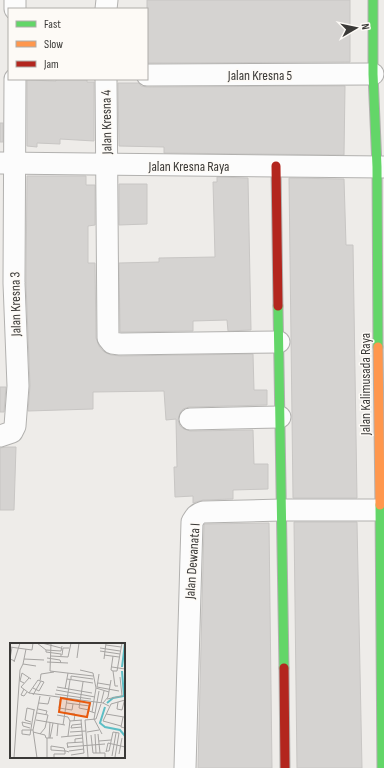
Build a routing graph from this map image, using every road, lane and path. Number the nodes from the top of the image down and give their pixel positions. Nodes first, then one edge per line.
1 (373, 0) edge
2 (373, 74) junction
3 (148, 75) edge
4 (15, 80) edge
5 (106, 80) edge
6 (8, 163) edge
7 (107, 165) junction
8 (276, 166) junction
9 (381, 167) edge
10 (279, 342) junction
11 (280, 417) junction
12 (190, 419) dead end
13 (0, 436) edge
14 (281, 510) junction
15 (382, 510) edge
16 (185, 768) edge
17 (285, 768) edge
18 (382, 768) edge

1 - 2 street, Jalan Kalimusada Raya
2 - 3 street, Jalan Kresna 5
2 - 9 street, Jalan Kalimusada Raya
4 - 6 street, Jalan Kresna 3
5 - 7 street, Jalan Kresna 4
6 - 7 street, Jalan Kresna Raya
6 - 13 street, Jalan Kresna 3
7 - 8 street, Jalan Kresna Raya
7 - 10 street, Jalan Kresna 4
8 - 9 street, Jalan Kresna Raya
8 - 10 street
9 - 15 street, Jalan Kalimusada Raya
10 - 11 street
11 - 12 street
11 - 14 street
14 - 15 street, Jalan Dewanata I
14 - 16 street, Jalan Dewanata I
14 - 17 street
15 - 18 street, Jalan Kalimusada Raya

